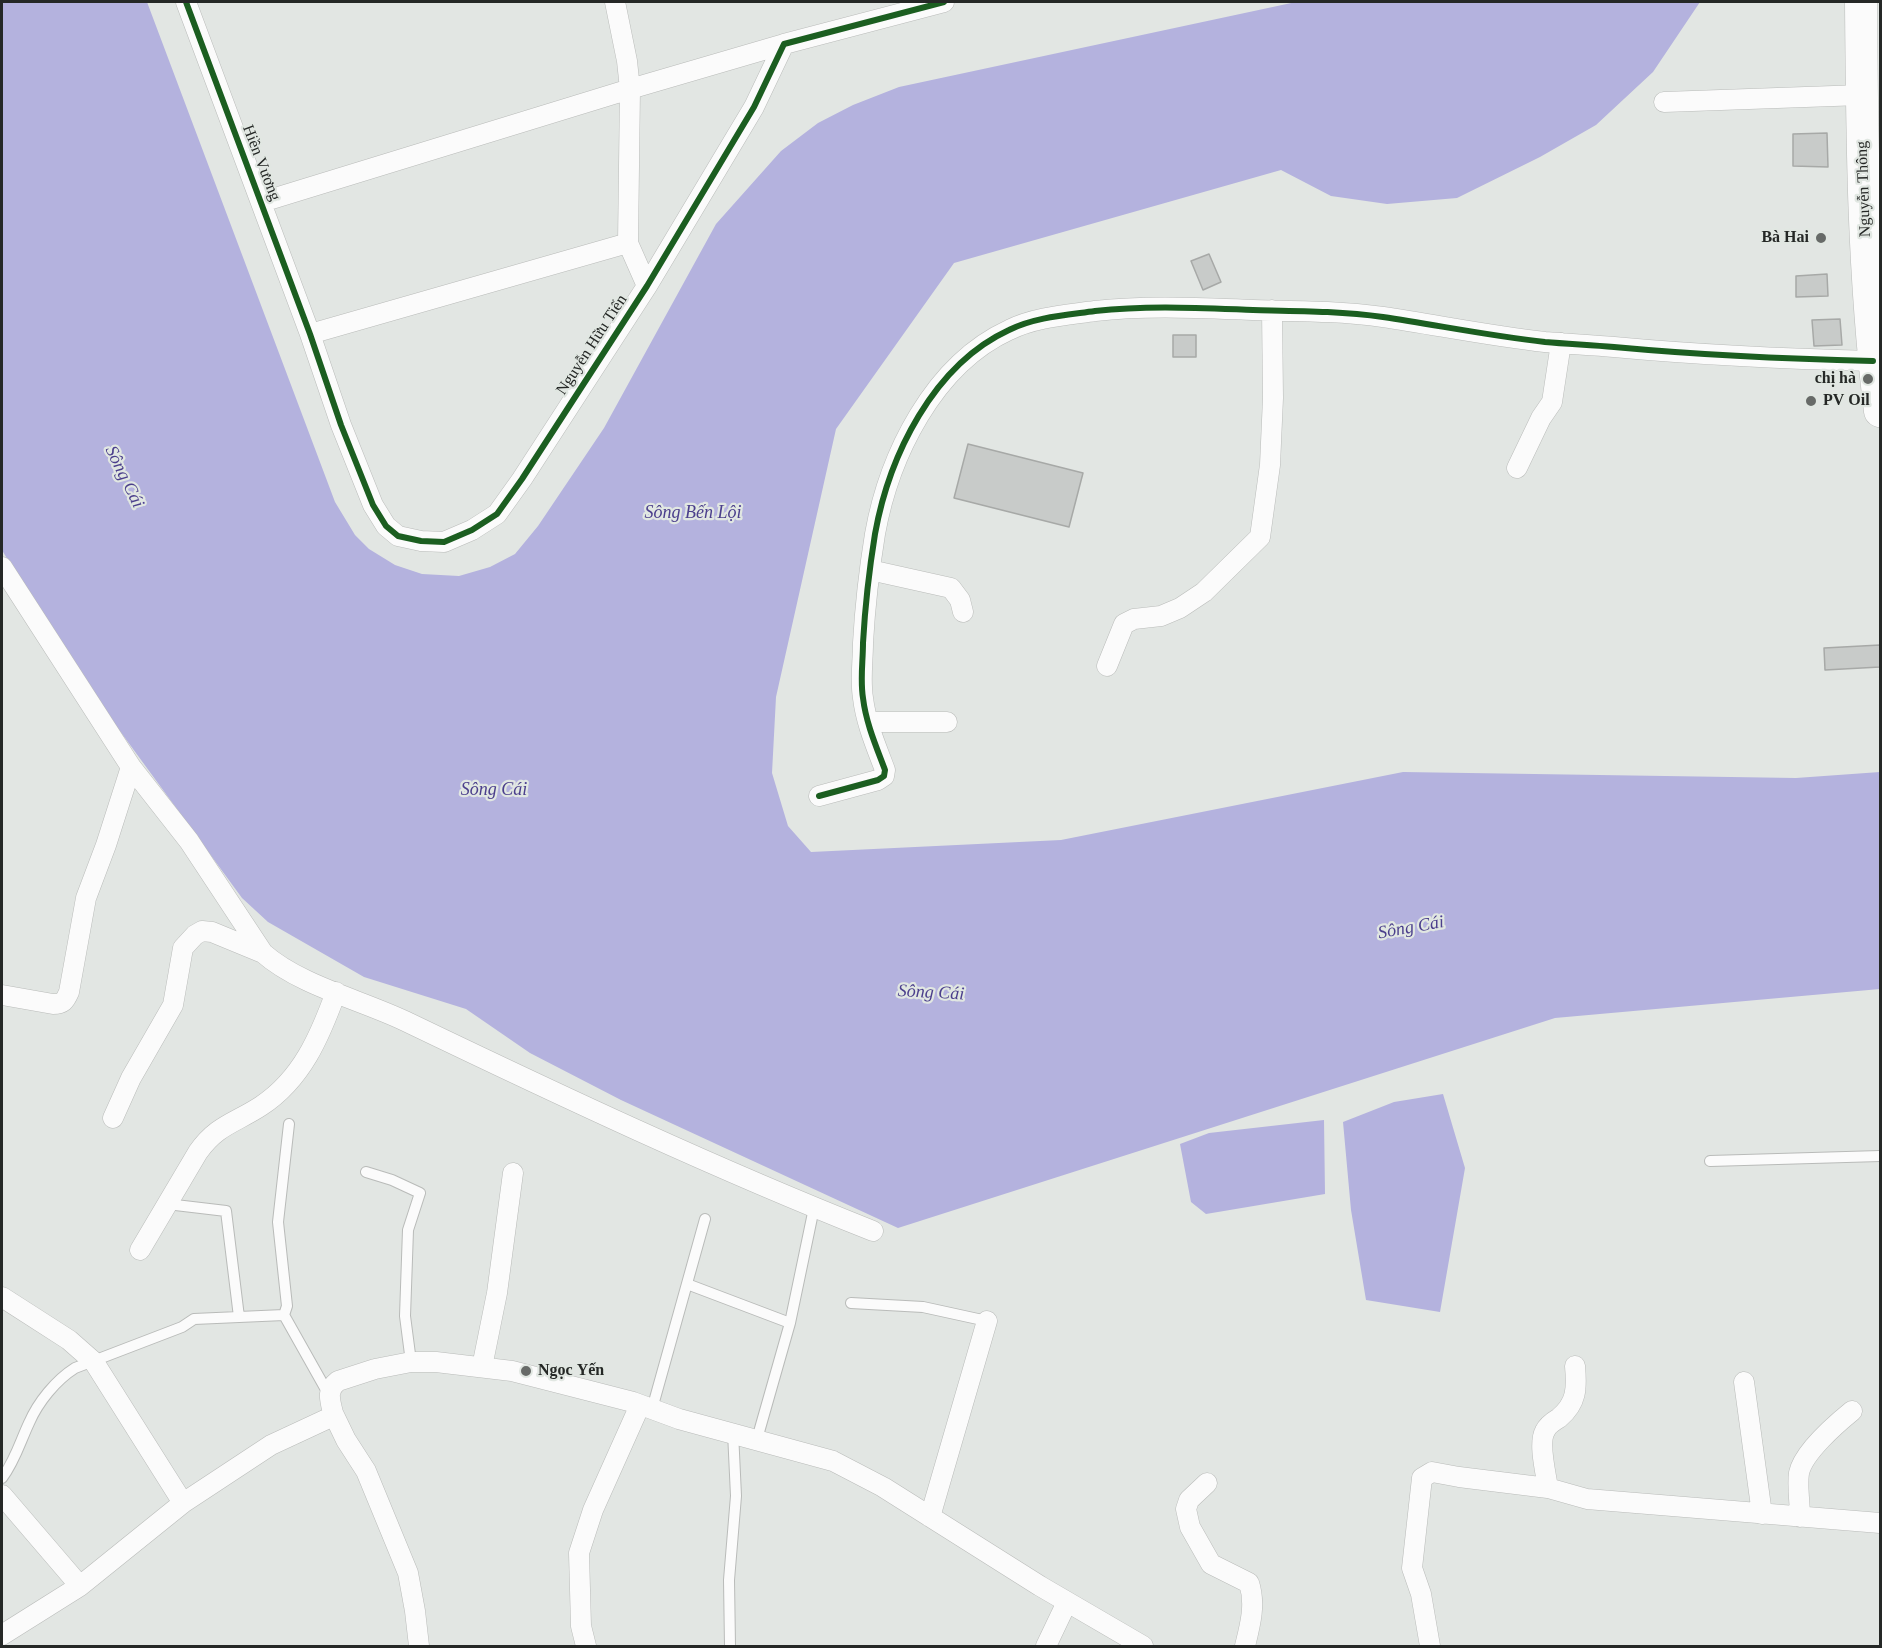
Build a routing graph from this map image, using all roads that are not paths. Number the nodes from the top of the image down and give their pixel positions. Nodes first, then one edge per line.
1 (186, 2) edge
2 (615, 2) edge
3 (944, 2) edge
4 (1861, 2) edge
5 (784, 44) junction
6 (630, 88) junction
7 (1862, 95) junction
8 (1664, 102) dead end
9 (262, 202) junction
10 (628, 243) junction
11 (647, 286) junction
12 (1272, 310) junction
13 (310, 334) junction
14 (1561, 343) junction
15 (1874, 361) junction
16 (1880, 401) edge
17 (1517, 468) dead end
18 (2, 567) edge
19 (870, 570) junction
20 (963, 612) dead end
21 (1107, 666) dead end
22 (868, 722) junction
23 (947, 722) dead end
24 (131, 767) junction
25 (819, 796) dead end
26 (262, 953) junction
27 (336, 992) junction
28 (2, 995) edge
29 (113, 1118) dead end
30 (289, 1124) dead end
31 (1881, 1156) edge
32 (1710, 1161) dead end
33 (366, 1172) dead end
34 (513, 1173) dead end
35 (167, 1204) junction
36 (814, 1208) junction
37 (705, 1219) dead end
38 (873, 1231) dead end
39 (140, 1250) dead end
40 (687, 1284) junction
41 (2, 1297) edge
42 (851, 1304) dead end
43 (284, 1315) junction
44 (239, 1317) junction
45 (987, 1321) joint
46 (790, 1323) junction
47 (94, 1362) junction
48 (411, 1362) junction
49 (1575, 1366) dead end
50 (482, 1367) junction
51 (1744, 1382) dead end
52 (331, 1404) junction
53 (646, 1407) junction
54 (1852, 1411) dead end
55 (733, 1432) junction
56 (757, 1439) junction
57 (2, 1478) edge
58 (1207, 1483) dead end
59 (1548, 1488) junction
60 (2, 1495) edge
61 (183, 1503) junction
62 (1762, 1514) junction
63 (1800, 1516) junction
64 (930, 1517) junction
65 (1881, 1523) edge
66 (80, 1586) junction
67 (1067, 1602) junction
68 (4, 1639) edge
69 (419, 1647) edge
70 (586, 1647) edge
71 (730, 1647) edge
72 (1046, 1647) edge
73 (1143, 1647) edge
74 (1245, 1647) edge
75 (1430, 1647) edge

1 - 9 street, Hiền Vương
2 - 6 street
3 - 5 street
4 - 7 main road, Nguyễn Thông
5 - 6 street
5 - 11 street, Nguyễn Hữu Tiến
6 - 9 street
6 - 10 street
7 - 8 street
7 - 15 main road, Nguyễn Thông
9 - 13 street, Hiền Vương
10 - 11 street
10 - 13 street
11 - 13 street, Nguyễn Hữu Tiến
12 - 14 street
12 - 19 street
12 - 21 street
14 - 15 street
14 - 17 street
15 - 16 main road, Nguyễn Thông
18 - 24 street
19 - 20 street
19 - 22 street
22 - 23 street
22 - 25 street
24 - 26 street
24 - 28 street
26 - 27 street
26 - 29 street
27 - 35 street
27 - 36 street
30 - 43 lane
31 - 32 lane
33 - 48 lane
34 - 50 street
35 - 39 street
35 - 44 lane
36 - 38 street
36 - 46 lane
37 - 40 lane
40 - 46 lane
40 - 53 lane
41 - 47 street
42 - 45 lane
43 - 44 lane
43 - 52 lane
44 - 47 lane
45 - 64 street
46 - 56 lane
47 - 57 lane
47 - 61 street
48 - 50 street
48 - 52 street
49 - 59 street
50 - 53 street
51 - 62 street
52 - 61 street
52 - 69 street
53 - 55 street
53 - 70 street
54 - 63 street
55 - 56 street
55 - 71 lane
56 - 64 street
58 - 74 street
59 - 62 street
59 - 75 street
60 - 66 street
61 - 66 street
62 - 63 street
63 - 65 street
64 - 67 street
66 - 68 street
67 - 72 street
67 - 73 street

